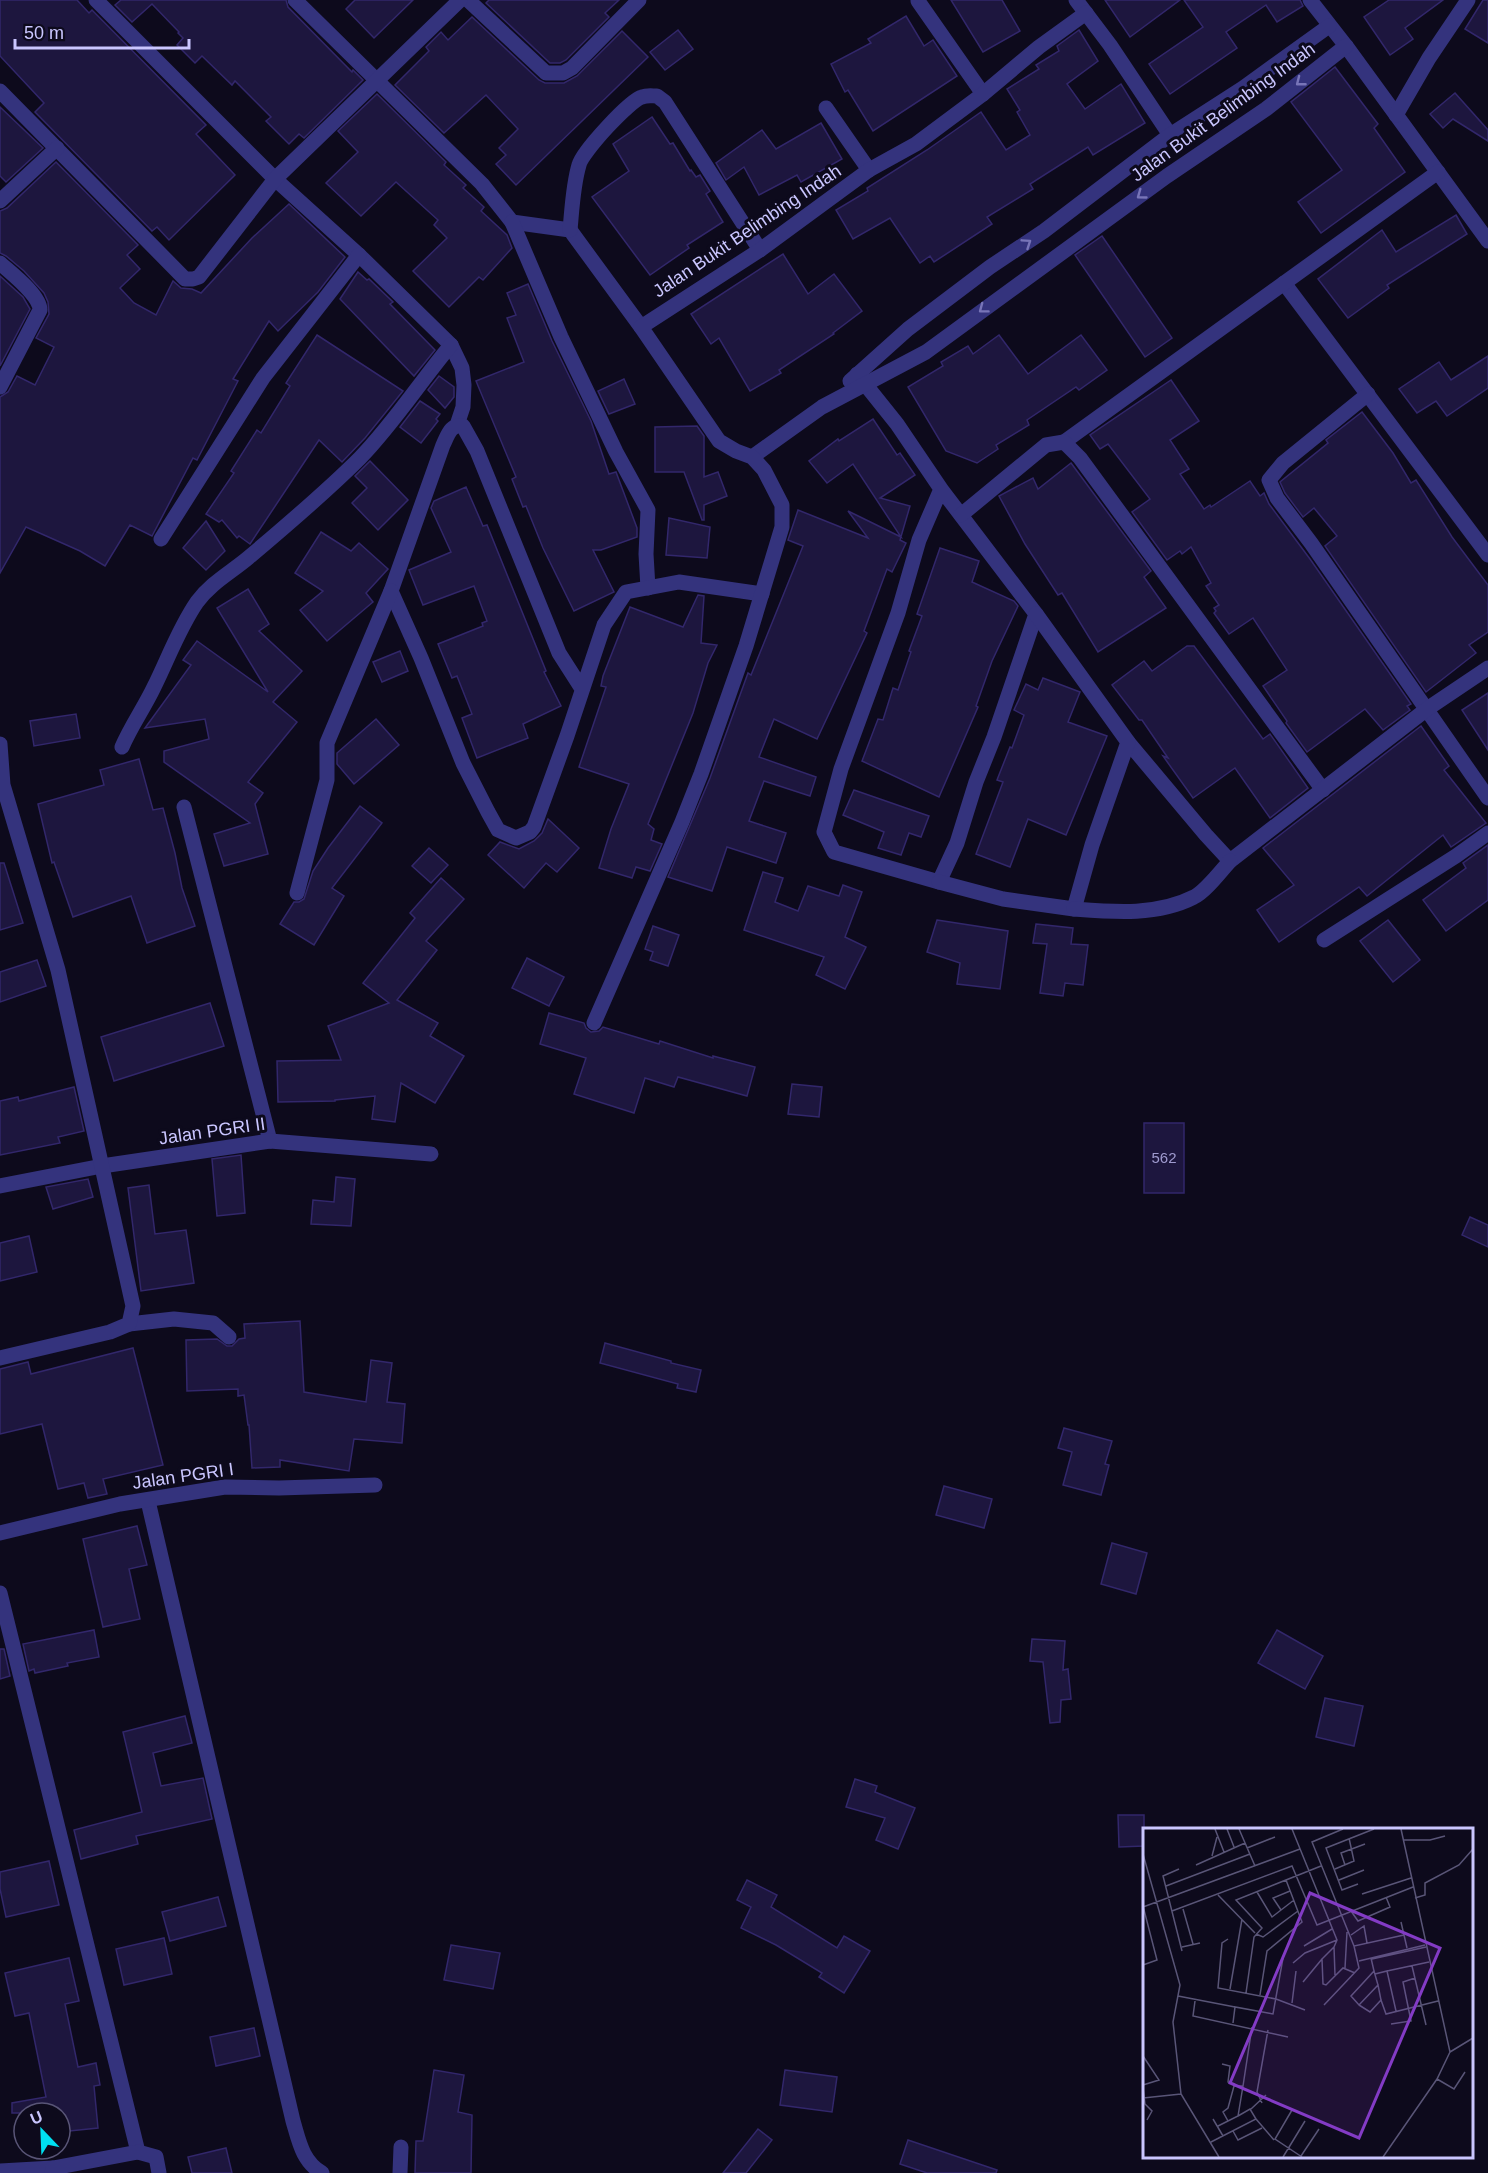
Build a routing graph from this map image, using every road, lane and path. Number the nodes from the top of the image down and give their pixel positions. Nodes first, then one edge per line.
1 (96, 0) edge
2 (295, 0) edge
3 (460, 0) edge
4 (468, 0) edge
5 (639, 0) edge
6 (1076, 0) edge
7 (1310, 0) edge
8 (1468, 0) edge
9 (918, 1) edge
10 (1086, 13) junction
11 (1329, 26) junction
12 (1346, 46) junction
13 (377, 79) junction
14 (0, 91) edge
15 (983, 94) junction
16 (826, 108) dead end
17 (1396, 115) junction
18 (1170, 135) junction
19 (57, 148) junction
20 (869, 170) junction
21 (1438, 172) junction
22 (275, 179) junction
23 (0, 201) edge
24 (512, 222) junction
25 (570, 230) junction
26 (1488, 241) edge
27 (760, 250) junction
28 (359, 255) junction
29 (0, 263) edge
30 (1284, 283) junction
31 (641, 327) junction
32 (451, 345) junction
33 (861, 379) junction
34 (0, 387) edge
35 (1368, 394) junction
36 (457, 425) junction
37 (1064, 442) junction
38 (752, 457) junction
39 (941, 489) junction
40 (961, 515) junction
41 (161, 539) dead end
42 (1488, 555) edge
43 (648, 588) junction
44 (391, 591) junction
45 (762, 594) junction
46 (1036, 614) junction
47 (1488, 668) edge
48 (582, 689) junction
49 (1427, 709) junction
50 (1128, 742) junction
51 (0, 744) edge
52 (122, 747) dead end
53 (1323, 790) junction
54 (1488, 798) edge
55 (184, 807) dead end
56 (1488, 833) edge
57 (1230, 861) junction
58 (939, 882) junction
59 (297, 893) dead end
60 (1074, 909) junction
61 (1324, 940) dead end
62 (594, 1023) dead end
63 (270, 1142) junction
64 (431, 1154) dead end
65 (102, 1166) junction
66 (0, 1186) edge
67 (129, 1324) junction
68 (229, 1337) dead end
69 (0, 1358) edge
70 (375, 1485) dead end
71 (148, 1501) junction
72 (0, 1533) edge
73 (0, 1593) edge
74 (402, 2146) dead end
75 (138, 2152) junction
76 (52, 2170) edge
77 (0, 2171) edge
78 (159, 2173) edge
79 (322, 2173) edge
80 (400, 2173) edge

1 - 22 street
2 - 13 street
3 - 13 street
4 - 5 street
6 - 10 street
7 - 11 street
8 - 17 street
9 - 15 street
10 - 15 street, Jalan Bukit Belimbing Indah
10 - 18 street
11 - 12 street
11 - 18 street, Jalan Bukit Belimbing Indah
12 - 17 street
12 -> 33 street, Jalan Bukit Belimbing Indah
13 - 22 street
13 - 24 street
14 - 19 street
15 - 20 street, Jalan Bukit Belimbing Indah
16 - 20 street
17 - 21 street
33 -> 18 street, Jalan Bukit Belimbing Indah
19 - 22 street
19 - 23 street
20 - 27 street, Jalan Bukit Belimbing Indah
21 - 26 street
21 - 30 street
22 - 28 street
24 - 25 street
24 - 43 street
25 - 27 street
25 - 31 street
27 - 31 street, Jalan Bukit Belimbing Indah
28 - 32 street
28 - 41 street
29 - 34 street
30 - 35 street
30 - 37 street
31 - 38 street
32 - 36 street
32 - 52 street
33 - 38 street, Jalan Bukit Belimbing Indah
33 - 39 street
35 - 42 street
35 - 49 street
36 - 44 street
36 - 48 street
37 - 40 street
37 - 53 street
38 - 45 street
39 - 40 street
39 - 58 street
40 - 46 street
43 - 45 street
43 - 48 street
44 - 48 street
44 - 59 street
45 - 62 street
46 - 50 street
46 - 58 street
47 - 49 street
49 - 53 street
49 - 54 street
50 - 57 street
50 - 60 street
51 - 65 street
53 - 57 street
55 - 63 street
56 - 61 street
57 - 60 street
58 - 60 street
63 - 64 street, Jalan PGRI II
63 - 65 street, Jalan PGRI II
65 - 66 street, Jalan PGRI II
65 - 67 street
67 - 68 street
67 - 69 street
70 - 71 street, Jalan PGRI I
71 - 72 street, Jalan PGRI I
71 - 79 street
73 - 75 street
74 - 80 street
75 - 76 street
75 - 78 street
76 - 77 street

